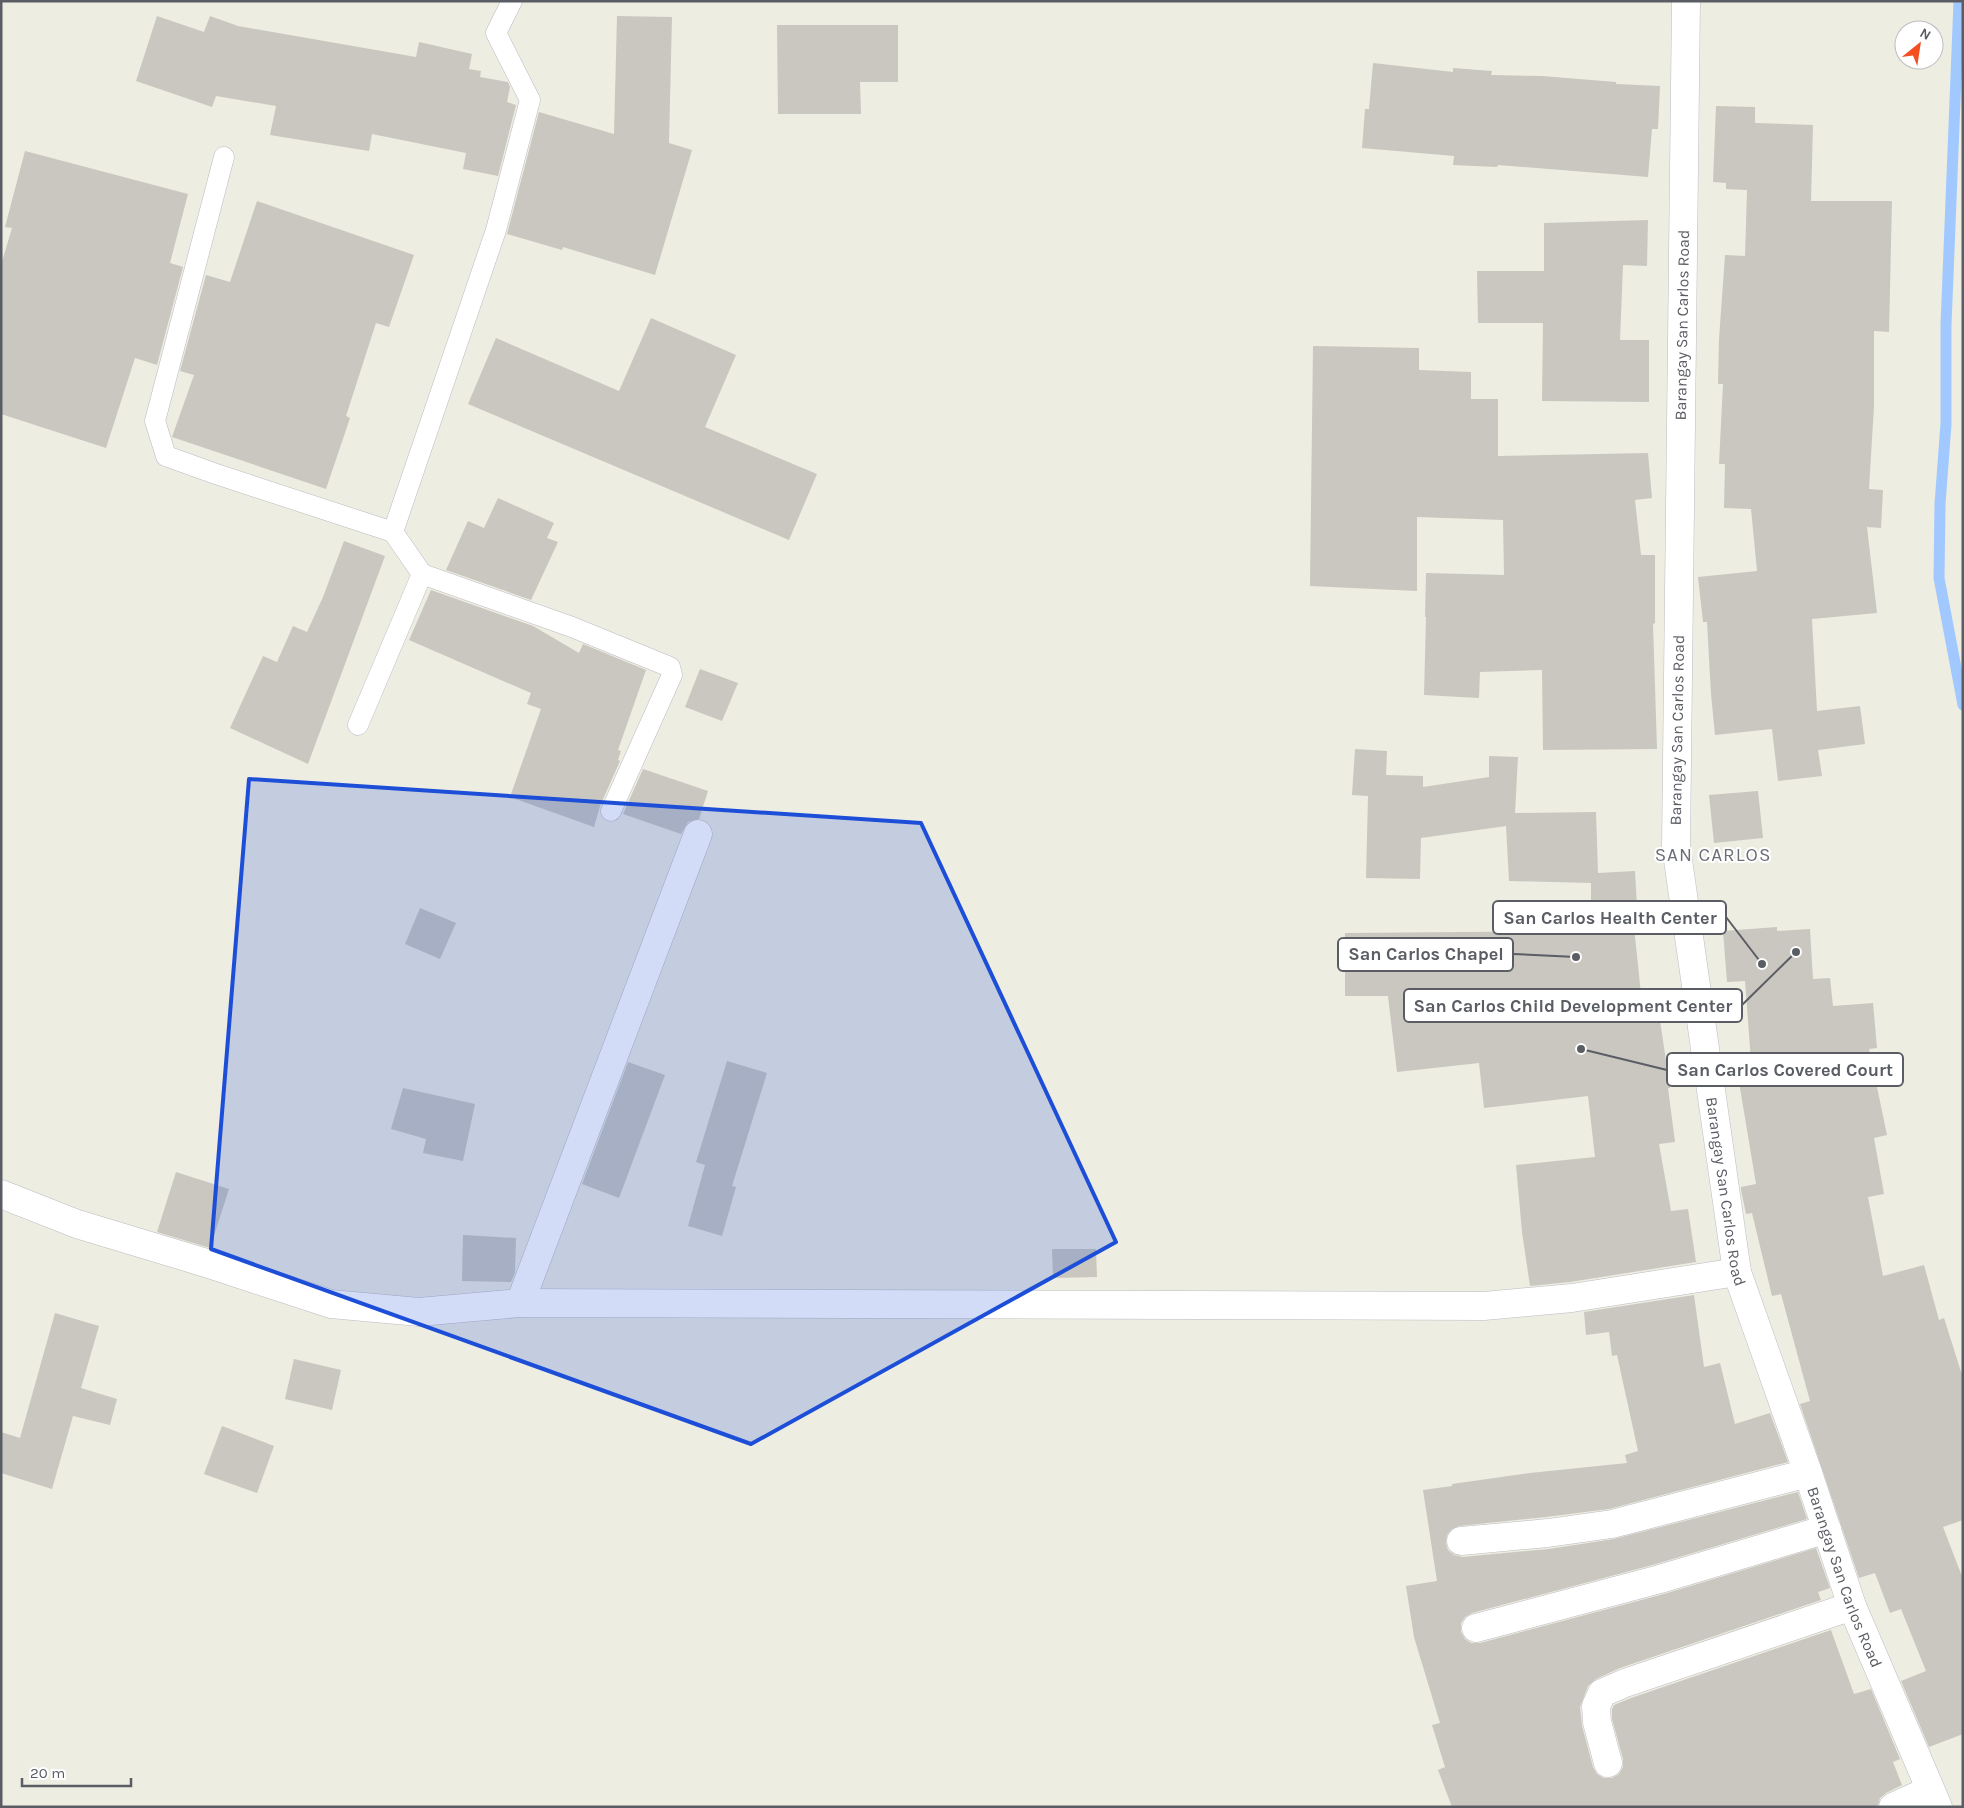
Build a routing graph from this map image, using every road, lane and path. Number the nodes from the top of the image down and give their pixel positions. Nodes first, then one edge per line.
1 (512, 1) edge
2 (1686, 1) edge
3 (224, 157) dead end
4 (394, 532) junction
5 (422, 574) junction
6 (358, 725) dead end
7 (611, 811) dead end
8 (698, 834) dead end
9 (1, 1194) edge
10 (1737, 1272) junction
11 (520, 1303) junction
12 (1808, 1473) junction
13 (1827, 1529) junction
14 (1461, 1541) dead end
15 (1852, 1606) junction
16 (1476, 1628) dead end
17 (1608, 1763) dead end
18 (1934, 1798) edge
19 (1893, 1807) edge

1 - 4 lane
2 - 10 street, Barangay San Carlos Road
3 - 4 lane
4 - 5 lane
5 - 6 lane
5 - 7 lane
8 - 11 street
9 - 11 street
10 - 11 street
10 - 12 street, Barangay San Carlos Road
12 - 13 street, Barangay San Carlos Road
12 - 14 street
13 - 15 street, Barangay San Carlos Road
13 - 16 street
15 - 17 street
15 - 18 street, Barangay San Carlos Road
18 - 19 street

